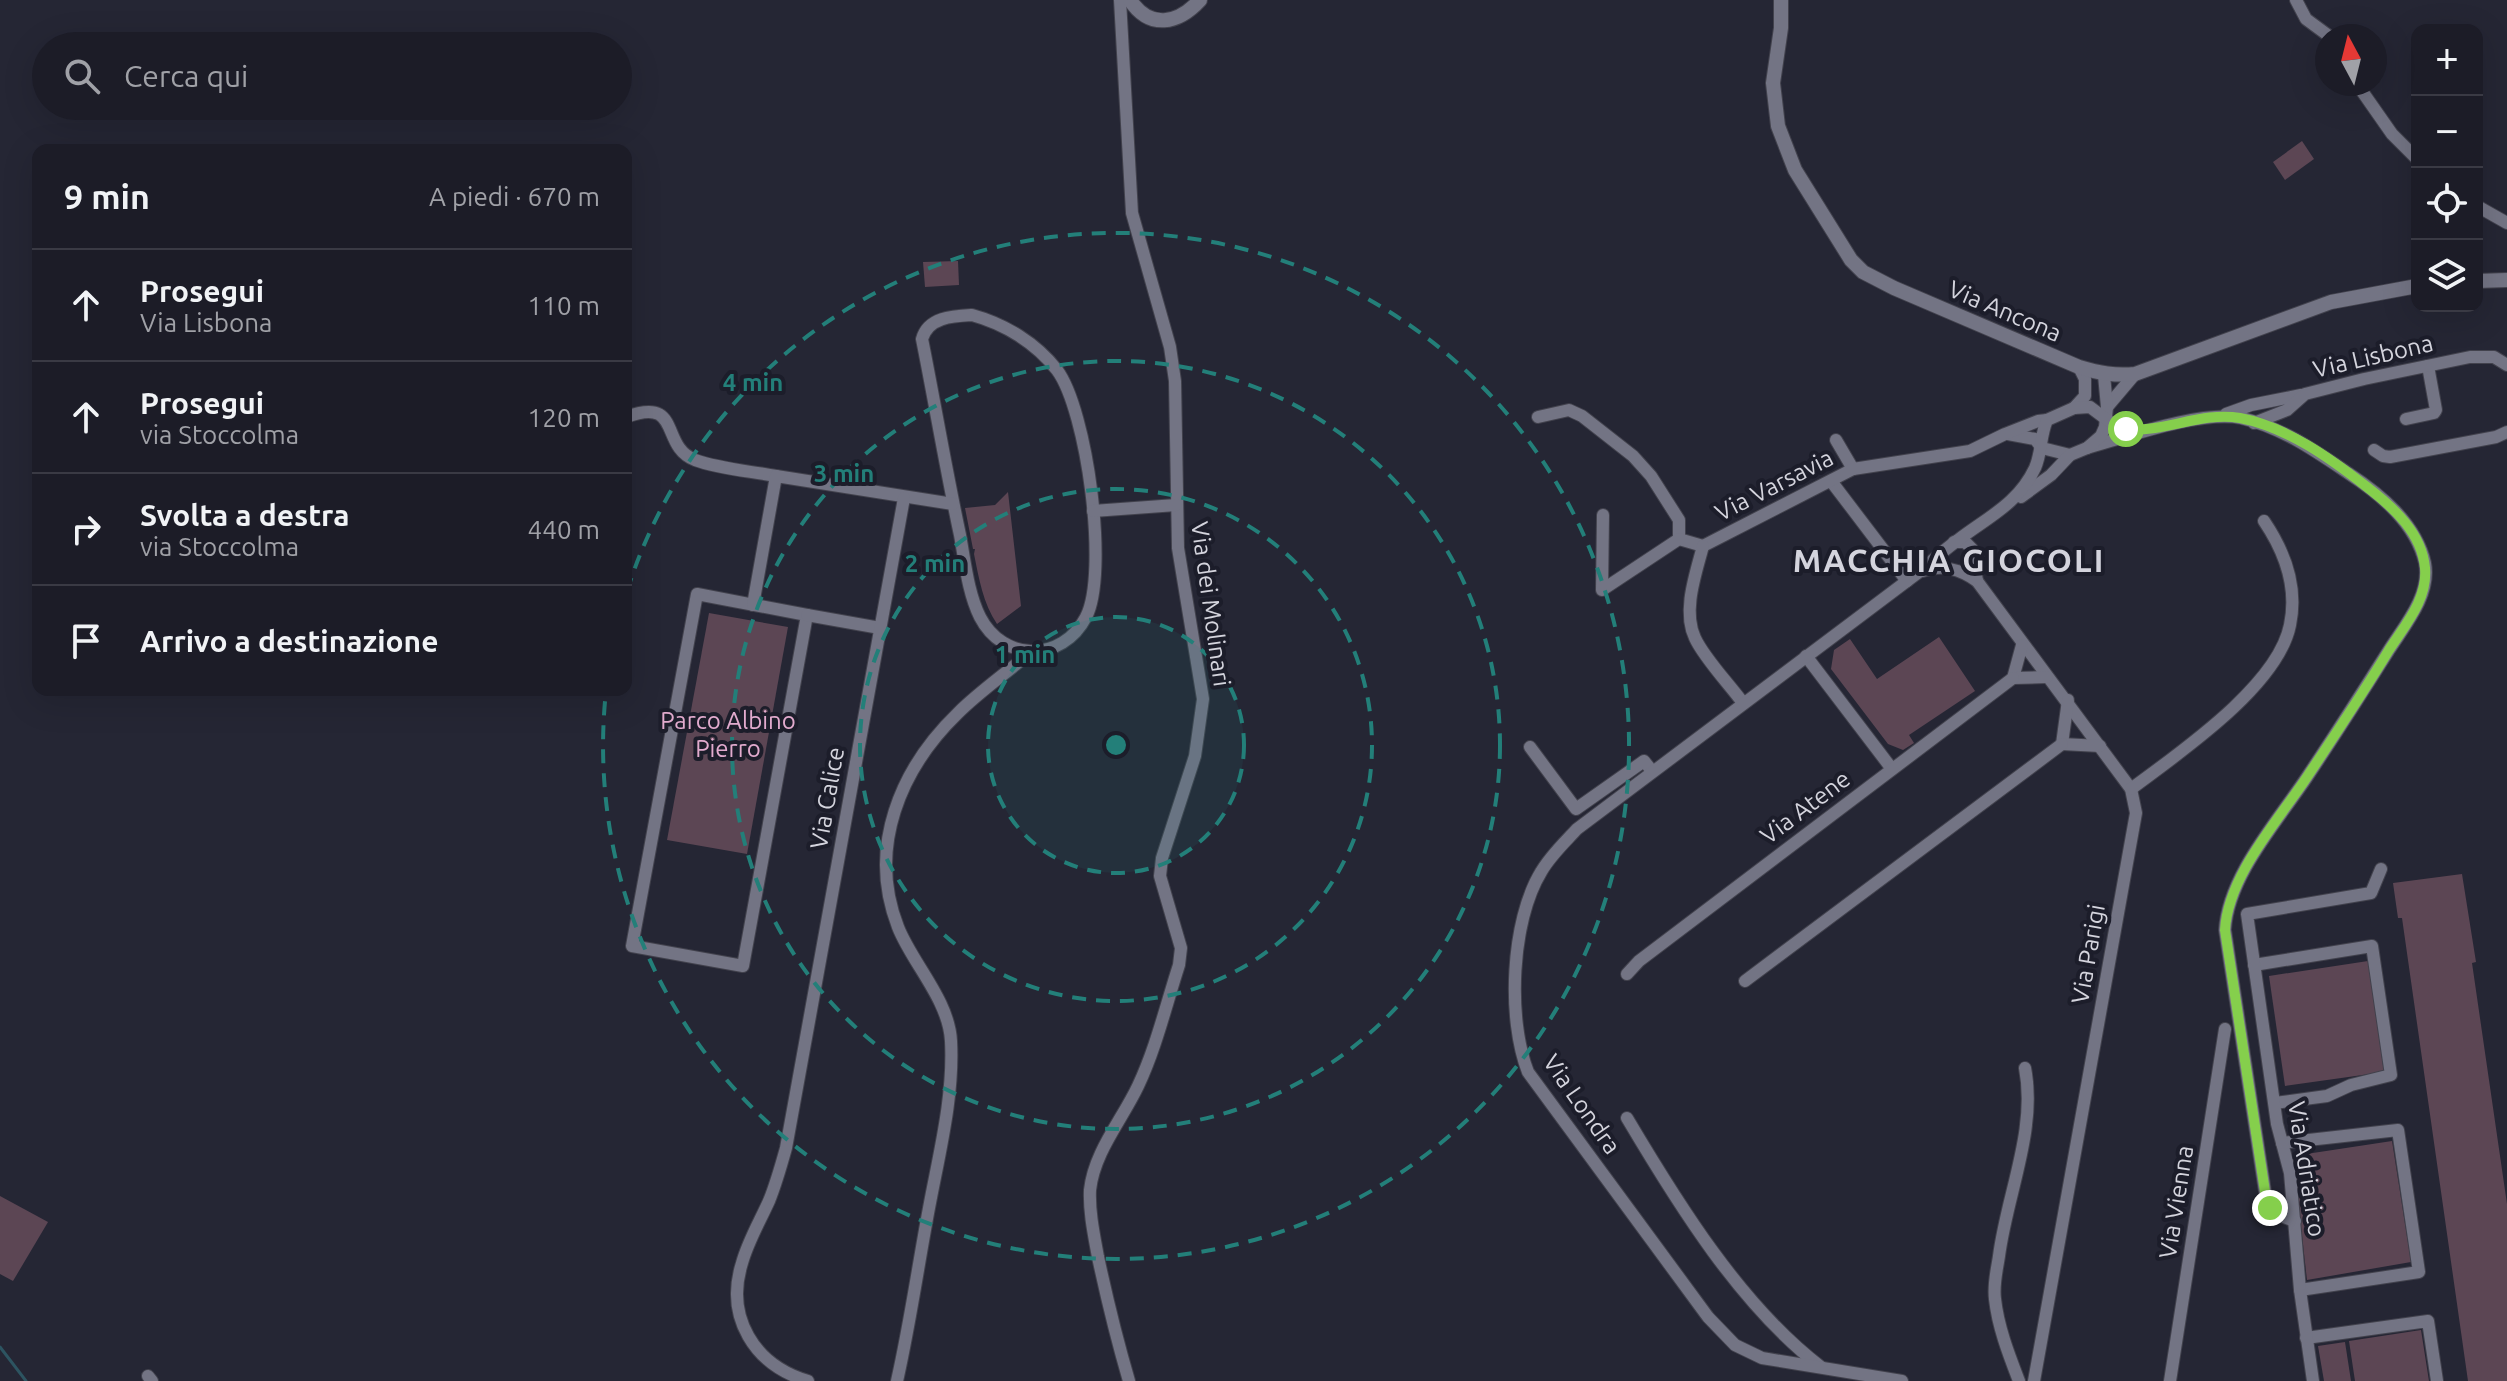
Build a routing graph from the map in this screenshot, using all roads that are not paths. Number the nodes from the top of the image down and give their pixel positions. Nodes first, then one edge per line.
1 (1120, 0) edge
2 (1130, 0) edge
3 (1200, 0) edge
4 (1781, 0) edge
5 (2296, 0) edge
6 (2315, 26) edge
7 (2365, 96) edge
8 (2411, 153) edge
9 (2483, 209) edge
10 (2507, 223) edge
11 (2507, 280) edge
12 (2483, 281) edge
13 (2411, 287) edge
14 (2507, 365) edge
15 (2428, 366) junction
16 (2079, 367) junction
17 (2135, 374) junction
18 (2104, 375) junction
19 (2305, 394) junction
20 (2085, 396) junction
21 (2074, 408) junction
22 (2287, 410) junction
23 (2107, 413) junction
24 (632, 415) edge
25 (1538, 417) dead end
26 (2215, 417) junction
27 (2406, 419) dead end
28 (2047, 420) junction
29 (2254, 423) junction
30 (2143, 431) junction
31 (2507, 432) edge
32 (2005, 434) junction
33 (2297, 438) junction
34 (1836, 440) dead end
35 (2042, 448) junction
36 (2087, 448) junction
37 (2374, 450) dead end
38 (2070, 455) junction
39 (1853, 469) junction
40 (776, 476) junction
41 (1831, 481) junction
42 (904, 498) junction
43 (953, 504) junction
44 (1176, 505) junction
45 (2009, 505) junction
46 (1093, 511) junction
47 (1603, 515) dead end
48 (2264, 521) dead end
49 (1981, 523) junction
50 (1679, 539) junction
51 (1954, 542) junction
52 (1703, 546) junction
53 (1973, 555) junction
54 (1952, 569) junction
55 (1919, 572) junction
56 (1907, 581) junction
57 (1977, 581) junction
58 (753, 605) junction
59 (807, 615) junction
60 (880, 628) junction
61 (2022, 645) junction
62 (1032, 651) junction
63 (1806, 656) junction
64 (2047, 677) junction
65 (2013, 678) junction
66 (2068, 700) junction
67 (1743, 703) junction
68 (2062, 744) junction
69 (2100, 746) junction
70 (1530, 747) dead end
71 (1892, 769) junction
72 (1652, 771) junction
73 (2131, 789) junction
74 (2381, 869) dead end
75 (2254, 965) junction
76 (1627, 974) dead end
77 (1745, 981) dead end
78 (2225, 1029) dead end
79 (2025, 1068) dead end
80 (2275, 1103) junction
81 (1627, 1118) dead end
82 (2282, 1143) junction
83 (2295, 1221) junction
84 (2300, 1290) junction
85 (2306, 1338) junction
86 (1823, 1369) junction
87 (1862, 1377) edge
88 (808, 1381) edge
89 (897, 1381) edge
90 (1129, 1381) edge
91 (1902, 1381) edge
92 (2019, 1381) edge
93 (2034, 1381) edge
94 (2170, 1381) edge
95 (2313, 1381) edge
96 (2437, 1381) edge

1 - 44 street, Via dei Molinari
2 - 3 street
4 - 16 street, Via Ancona
5 - 6 street
7 - 8 street
9 - 10 street
11 - 12 street
13 - 17 street, Via Ancona
14 - 15 street, Via Lisbona
15 - 19 street, Via Lisbona
15 - 27 street
16 - 18 street, Via Ancona
16 - 20 street
17 - 18 street, Via Ancona
17 - 23 street
18 - 20 street
18 - 23 street
19 - 22 street, Via Lisbona
19 - 26 street
20 - 21 street
21 - 23 street
21 - 28 street
22 - 29 street, Via Lisbona
22 - 33 street
23 - 30 street
23 - 36 street
24 - 40 street
25 - 50 street
26 - 29 street
26 - 30 street
28 - 32 street
28 - 35 street
29 - 33 street
30 - 36 street
31 - 37 street
32 - 35 street
32 - 39 street, Via Varsavia
33 - 83 street
34 - 39 street
35 - 38 street
35 - 45 street
36 - 38 street
38 - 45 street
39 - 41 street, Via Varsavia
40 - 42 street
40 - 58 street
41 - 52 street, Via Varsavia
41 - 56 street
42 - 43 street
42 - 60 street, Via Calice
43 - 46 street
43 - 62 street
44 - 46 street
44 - 90 street, Via dei Molinari
45 - 49 street
46 - 62 street
47 - 50 street
48 - 73 street
49 - 51 street
49 - 53 street
50 - 52 street
51 - 53 street
51 - 55 street, Via Londra
52 - 67 street
53 - 54 street
53 - 57 street
54 - 55 street
54 - 57 street
55 - 56 street, Via Londra
56 - 63 street, Via Londra
57 - 61 street
58 - 59 street
58 - 59 street
59 - 60 street
60 - 88 street, Via Calice
61 - 64 street
61 - 65 street
62 - 89 street
63 - 67 street, Via Londra
63 - 71 street
64 - 65 street
64 - 66 street
65 - 71 street, Via Atene
66 - 68 street
66 - 69 street
67 - 72 street, Via Londra
68 - 69 street
68 - 77 street
69 - 73 street
70 - 72 street
71 - 76 street, Via Atene
72 - 86 street, Via Londra
73 - 93 street, Via Parigi
74 - 75 street, Via Adriatico
75 - 80 street, Via Adriatico
75 - 80 street
78 - 94 street, Via Vienna
79 - 92 street
80 - 82 street, Via Adriatico
81 - 86 street
82 - 83 street, Via Adriatico
82 - 84 street
83 - 84 street, Via Adriatico
84 - 85 street, Via Adriatico
85 - 95 street, Via Adriatico
85 - 96 street
86 - 87 street, Via Londra
87 - 91 street, Via Londra

